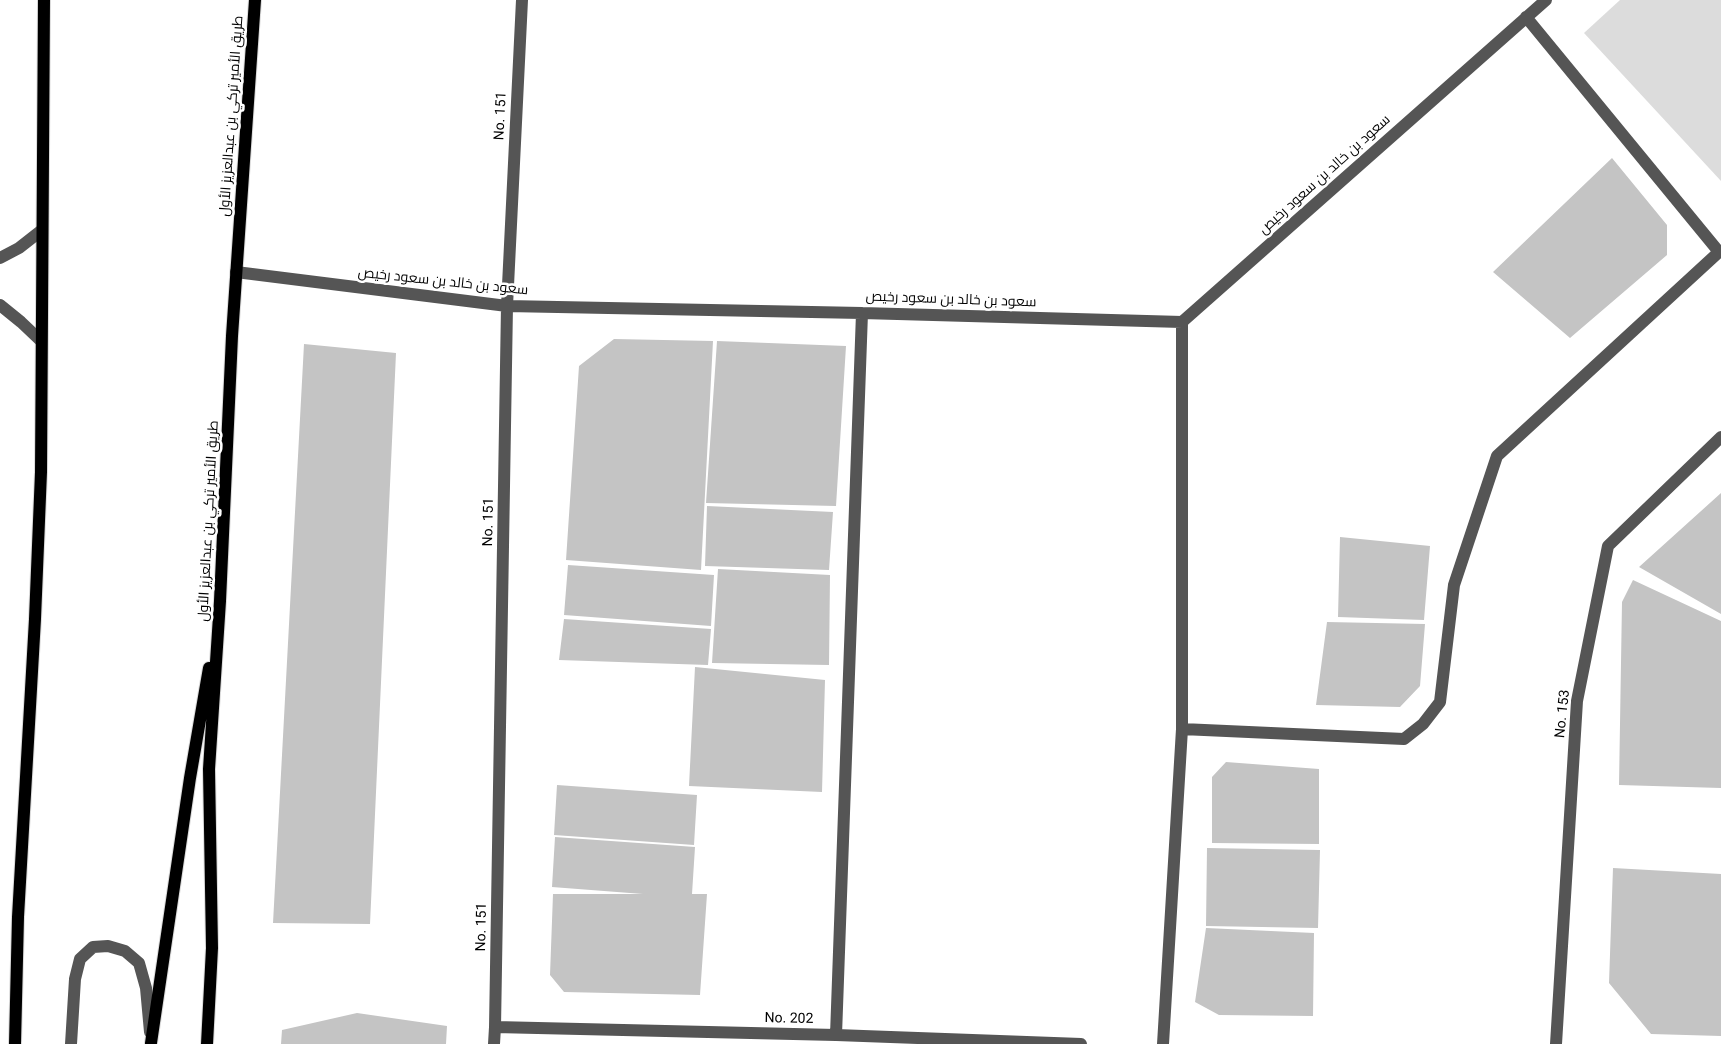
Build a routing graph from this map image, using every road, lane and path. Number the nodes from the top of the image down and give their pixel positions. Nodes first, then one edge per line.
1 (44, 0) edge
2 (255, 0) edge
3 (522, 0) edge
4 (1546, 0) edge
5 (1526, 17) junction
6 (42, 230) junction
7 (0, 258) edge
8 (236, 272) junction
9 (0, 305) edge
10 (507, 306) junction
11 (862, 313) junction
12 (1182, 322) junction
13 (41, 342) junction
14 (1721, 437) edge
15 (220, 601) junction
16 (1182, 729) junction
17 (495, 1027) junction
18 (836, 1035) junction
19 (15, 1044) edge
20 (71, 1044) edge
21 (151, 1044) edge
22 (207, 1044) edge
23 (494, 1044) edge
24 (1081, 1044) edge
25 (1163, 1044) edge
26 (1556, 1044) edge

1 - 6 main road
2 - 8 main road, طريق الأمير تركي بن عبدالعزيز الأول
3 - 10 street, No. 151
4 - 5 street, سعود بن خالد بن سعود رخيص
5 - 12 street, سعود بن خالد بن سعود رخيص
5 - 16 street
6 - 7 street
6 - 13 main road
8 - 10 street, سعود بن خالد بن سعود رخيص
8 - 15 main road, طريق الأمير تركي بن عبدالعزيز الأول
9 - 13 street
10 - 11 street, سعود بن خالد بن سعود رخيص
10 - 17 street, No. 151
11 - 12 street, سعود بن خالد بن سعود رخيص
11 - 18 street
12 - 16 street
13 - 19 main road
14 - 26 street, No. 153
15 - 21 main road
15 - 22 main road, طريق الأمير تركي بن عبدالعزيز الأول
16 - 25 street
17 - 18 street, No. 202
17 - 23 street, No. 151
18 - 24 street, No. 202
20 - 21 street

